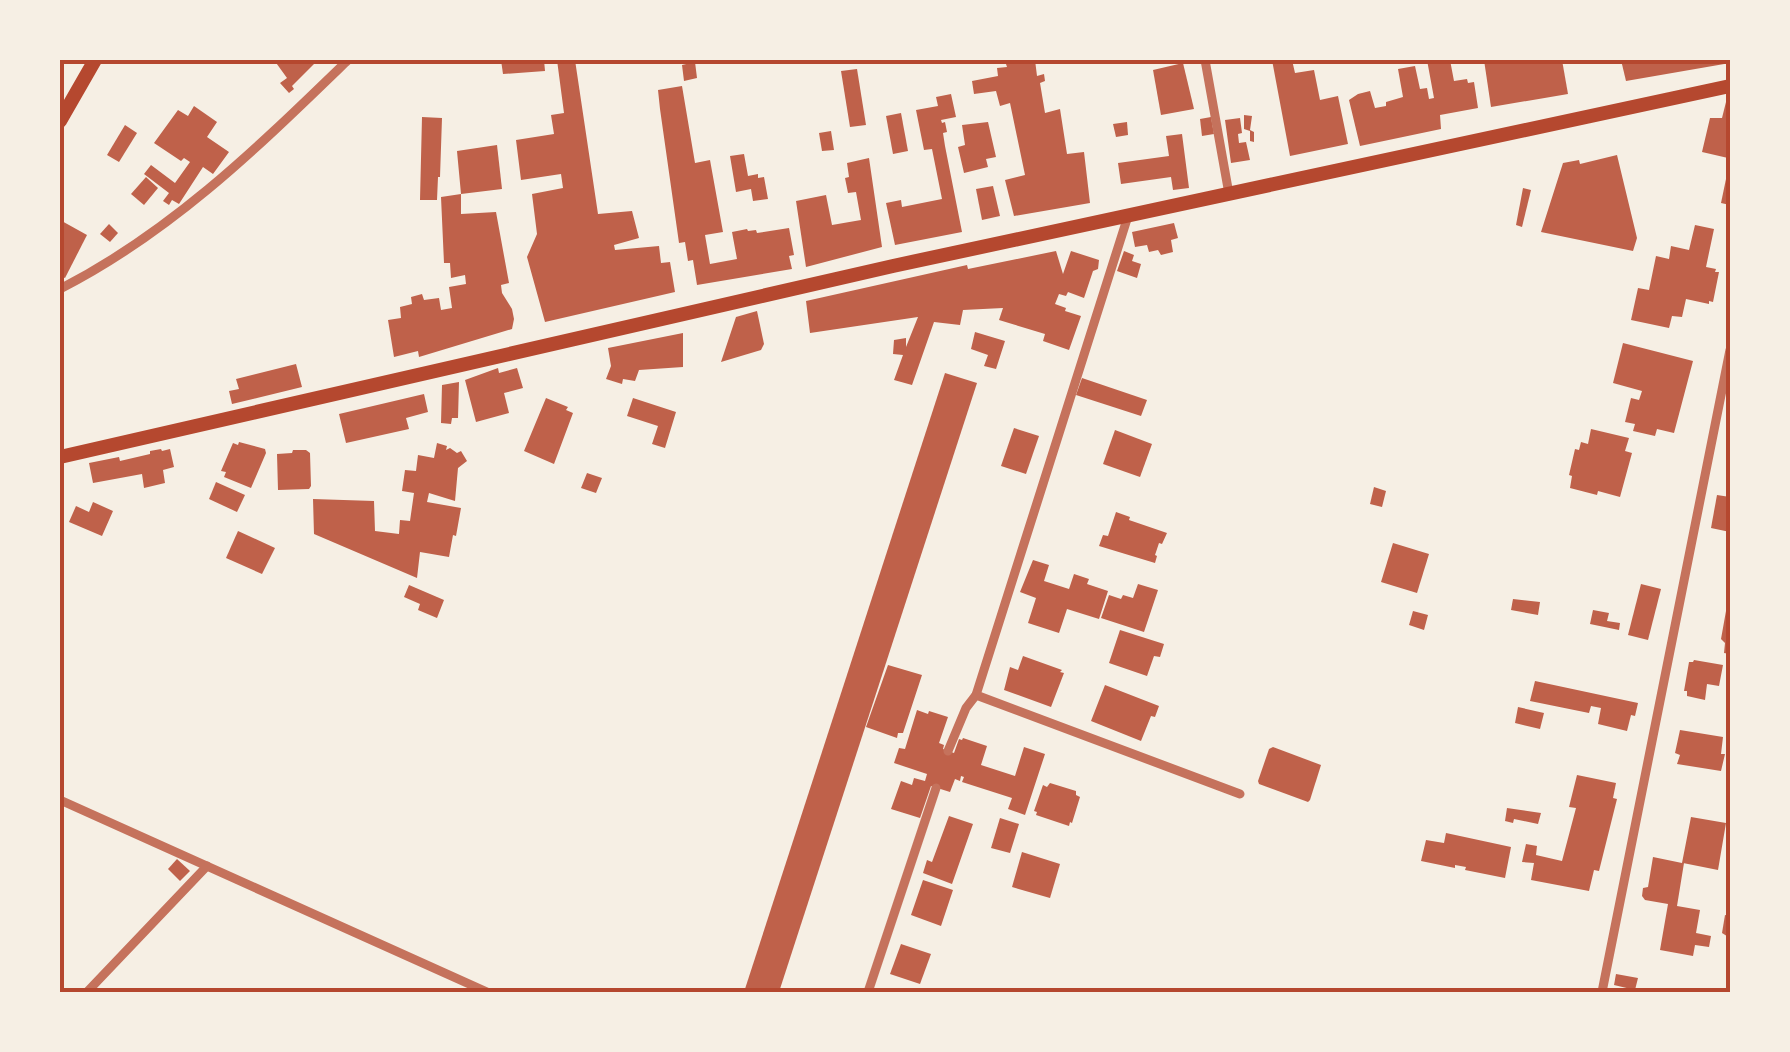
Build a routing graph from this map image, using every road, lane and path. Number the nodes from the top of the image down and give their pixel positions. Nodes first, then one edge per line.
1 (95, 60) edge
2 (348, 60) edge
3 (1205, 60) edge
4 (1730, 86) edge
5 (60, 121) edge
6 (1230, 194) junction
7 (1128, 216) junction
8 (60, 288) edge
9 (1730, 350) edge
10 (60, 457) edge
11 (976, 695) junction
12 (948, 751) dead end
13 (936, 788) dead end
14 (1240, 794) dead end
15 (60, 800) edge
16 (206, 866) junction
17 (87, 992) edge
18 (487, 992) edge
19 (868, 992) edge
20 (1602, 992) edge

1 - 5 main road
2 - 8 street
3 - 6 street
4 - 6 main road
6 - 7 main road
7 - 10 main road
7 - 11 street
9 - 20 street
11 - 12 street
11 - 14 street
13 - 19 street
15 - 16 street
16 - 17 street
16 - 18 street

